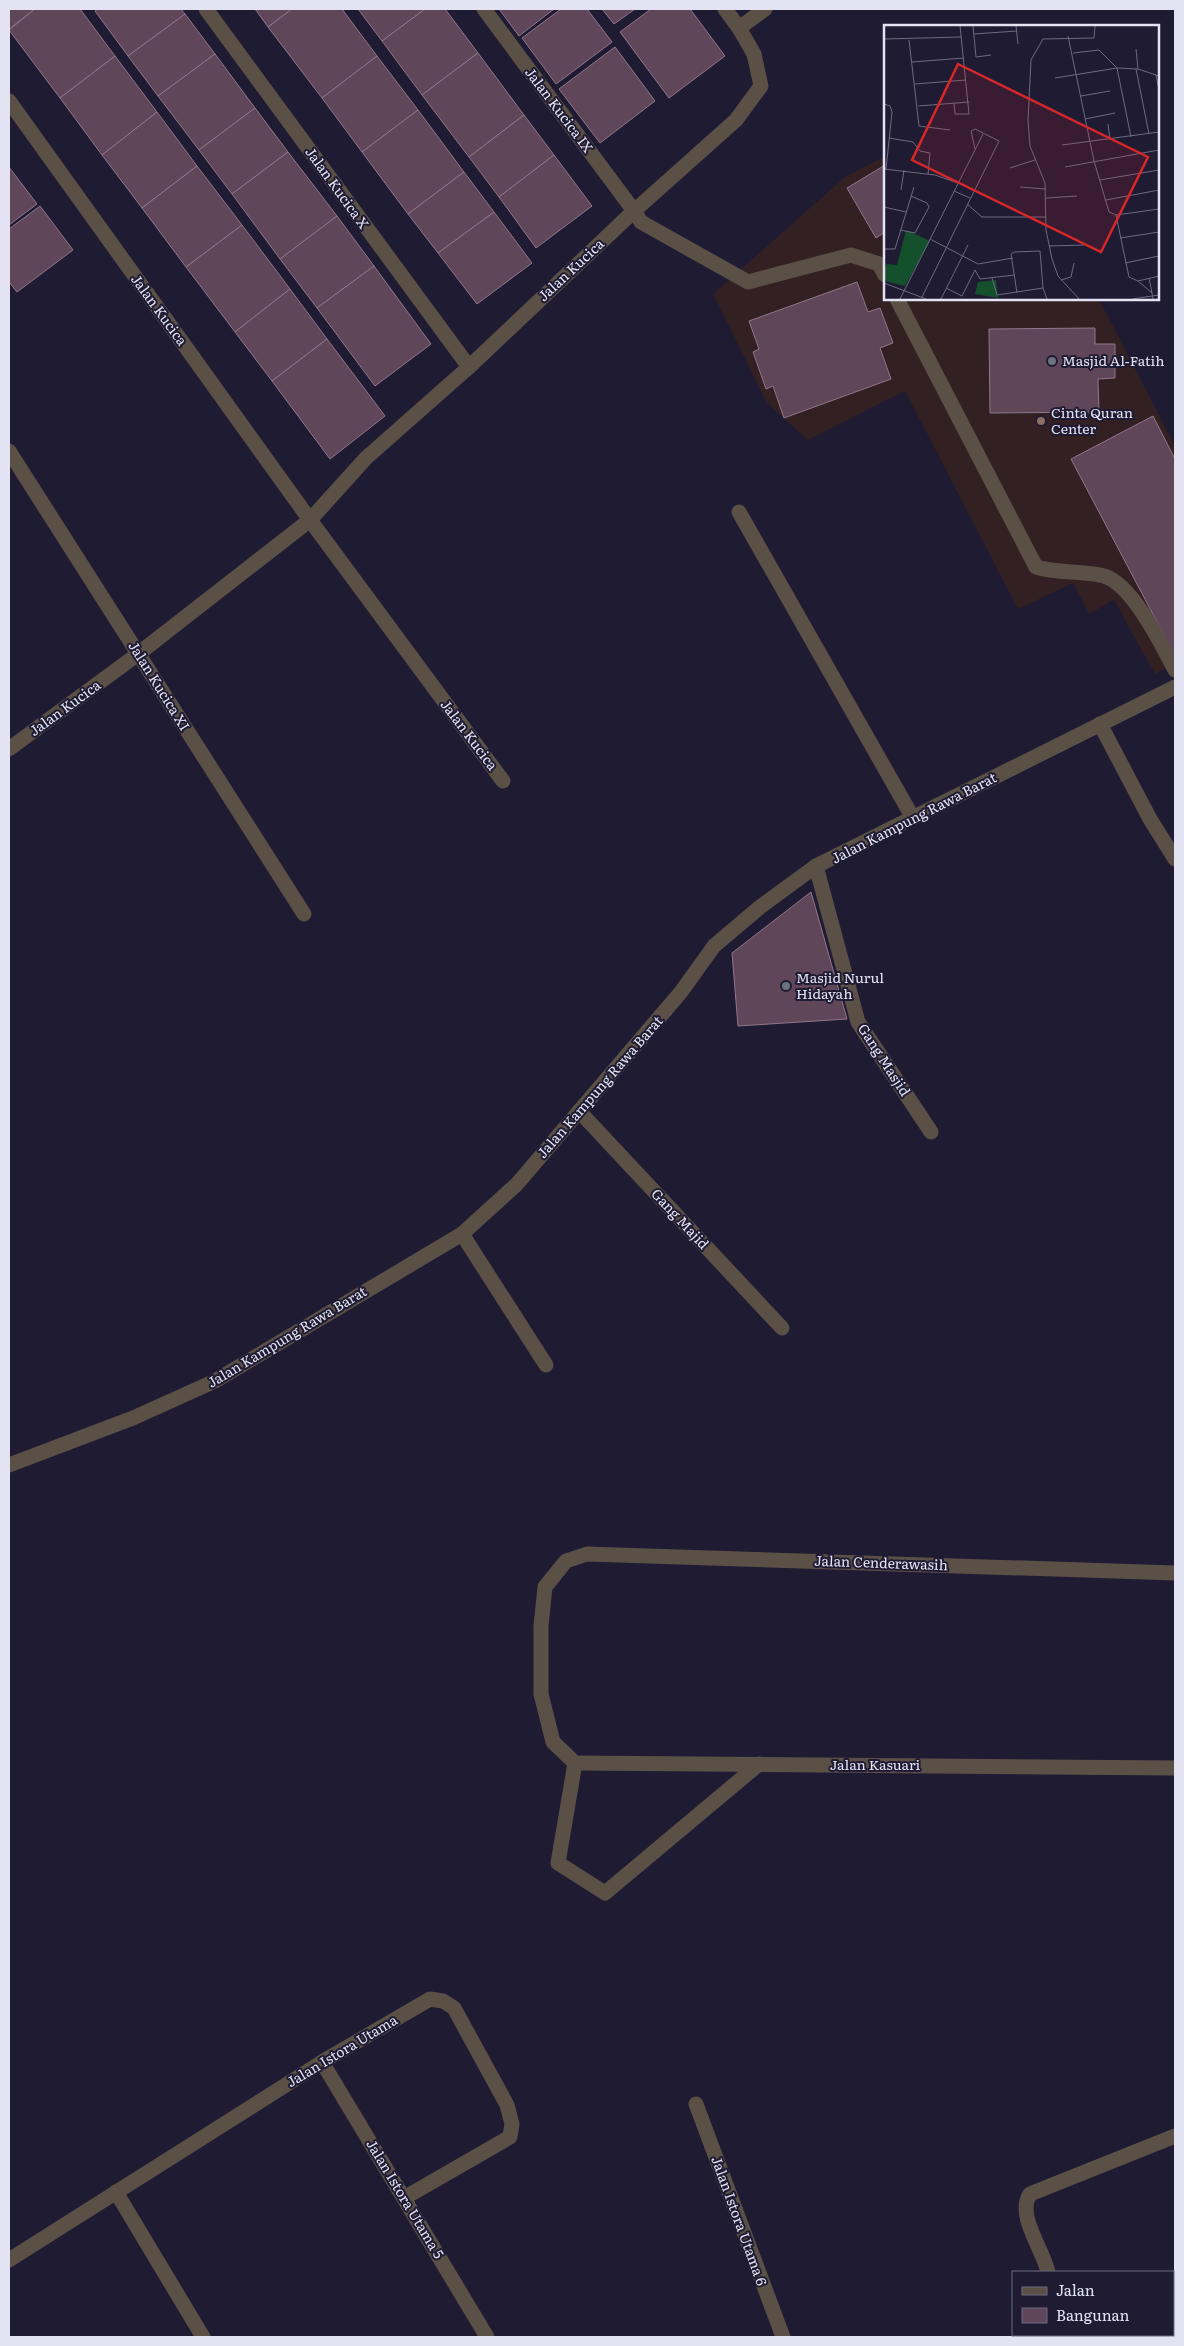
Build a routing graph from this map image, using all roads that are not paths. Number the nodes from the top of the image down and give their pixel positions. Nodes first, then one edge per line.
1 (206, 9) edge
2 (484, 9) edge
3 (725, 9) edge
4 (765, 9) edge
5 (739, 28) junction
6 (9, 101) edge
7 (634, 211) junction
8 (884, 273) edge
9 (899, 300) edge
10 (469, 367) junction
11 (10, 457) edge
12 (739, 512) dead end
13 (310, 520) junction
14 (138, 654) junction
15 (1175, 670) edge
16 (1175, 687) edge
17 (1100, 724) junction
18 (9, 749) edge
19 (504, 781) dead end
20 (913, 818) junction
21 (1175, 859) edge
22 (816, 866) junction
23 (304, 914) dead end
24 (579, 1111) junction
25 (931, 1132) dead end
26 (462, 1234) junction
27 (782, 1328) dead end
28 (546, 1365) dead end
29 (9, 1465) edge
30 (1175, 1573) edge
31 (575, 1763) junction
32 (759, 1764) junction
33 (1175, 1768) edge
34 (322, 2062) junction
35 (696, 2104) dead end
36 (1175, 2136) edge
37 (116, 2192) junction
38 (404, 2198) junction
39 (9, 2260) edge
40 (1048, 2271) edge
41 (203, 2337) edge
42 (487, 2337) edge
43 (783, 2337) edge

1 - 10 street, Jalan Kucica X
2 - 7 street, Jalan Kucica IX
3 - 5 street, Jalan Kucica
4 - 5 street
5 - 7 street, Jalan Kucica
6 - 13 street, Jalan Kucica
7 - 8 street, Jalan Kucica IX
7 - 10 street, Jalan Kucica
9 - 15 street
10 - 13 street, Jalan Kucica
11 - 14 street, Jalan Kucica XI
12 - 20 street
13 - 14 street, Jalan Kucica
13 - 19 street, Jalan Kucica
14 - 18 street, Jalan Kucica
14 - 23 street, Jalan Kucica XI
16 - 17 street, Jalan Kampung Rawa Barat
17 - 20 street, Jalan Kampung Rawa Barat
17 - 21 street
20 - 22 street, Jalan Kampung Rawa Barat
22 - 24 street, Jalan Kampung Rawa Barat
22 - 25 street, Gang Masjid
24 - 26 street, Jalan Kampung Rawa Barat
24 - 27 street, Gang Majid
26 - 28 street
26 - 29 street, Jalan Kampung Rawa Barat
30 - 31 street, Jalan Cenderawasih
31 - 32 street, Jalan Kasuari
31 - 32 street
32 - 33 street, Jalan Kasuari
34 - 37 street, Jalan Istora Utama
34 - 38 street, Jalan Istora Utama 5
34 - 38 street, Jalan Istora Utama
35 - 43 street, Jalan Istora Utama 6
36 - 40 street
37 - 39 street, Jalan Istora Utama
37 - 41 street
38 - 42 street, Jalan Istora Utama 5

